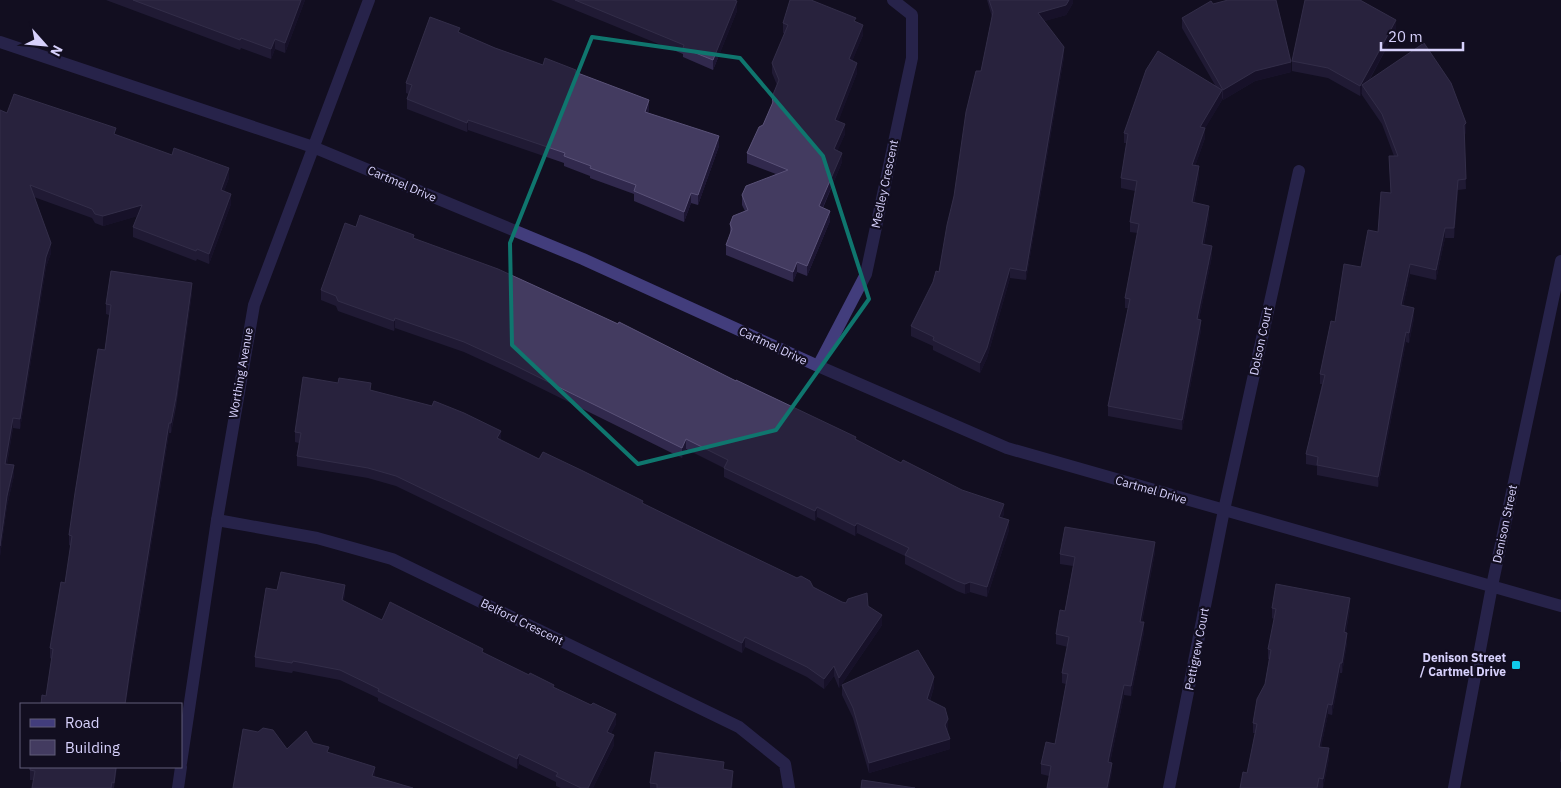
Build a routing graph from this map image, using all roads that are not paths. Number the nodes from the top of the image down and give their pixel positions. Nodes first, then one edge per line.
1 (369, 0) edge
2 (893, 0) edge
3 (0, 42) edge
4 (313, 147) junction
5 (1298, 172) dead end
6 (1561, 262) edge
7 (818, 366) junction
8 (1224, 510) junction
9 (217, 520) junction
10 (1492, 586) junction
11 (1561, 606) edge
12 (182, 758) edge
13 (181, 768) edge
14 (178, 788) edge
15 (789, 788) edge
16 (1169, 788) edge
17 (1454, 788) edge

1 - 4 street, Worthing Avenue
2 - 7 street, Medley Crescent
3 - 4 street, Cartmel Drive
4 - 7 street, Cartmel Drive
4 - 9 street, Worthing Avenue
5 - 8 street, Dolson Court
6 - 10 street, Denison Street
7 - 8 street, Cartmel Drive
8 - 10 street, Cartmel Drive
8 - 16 street, Pettigrew Court
9 - 12 street, Worthing Avenue
9 - 15 street, Belford Crescent
10 - 11 street, Cartmel Drive
10 - 17 street, Denison Street
13 - 14 street, Worthing Avenue

